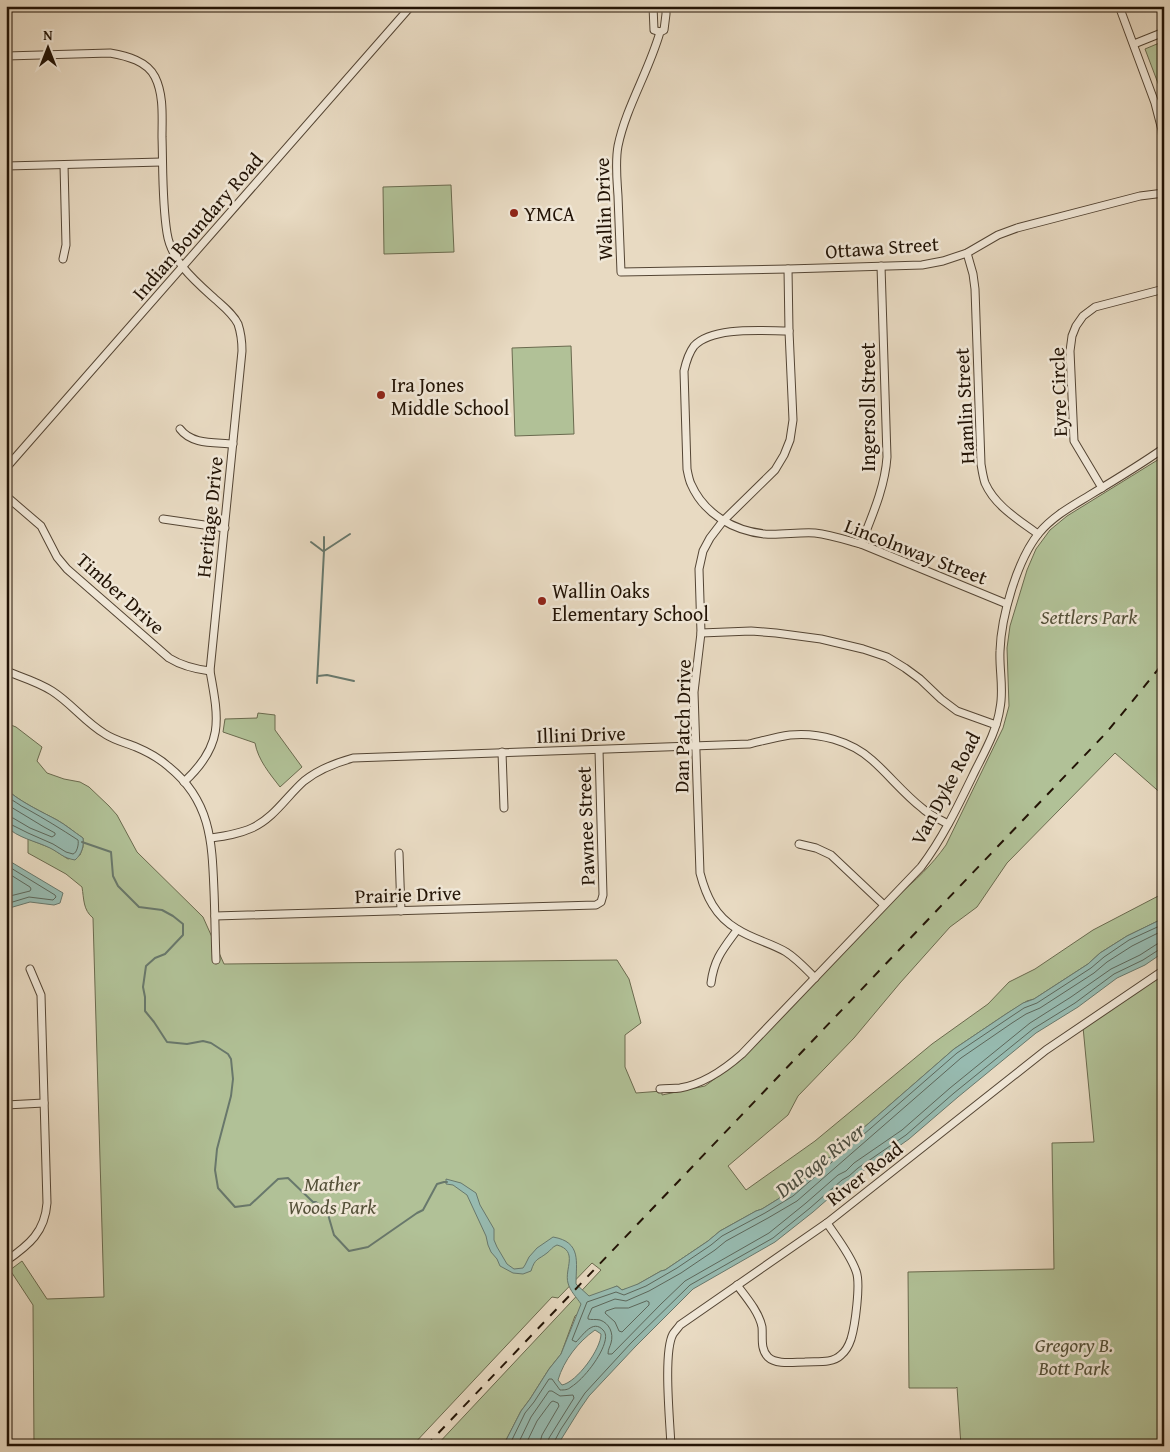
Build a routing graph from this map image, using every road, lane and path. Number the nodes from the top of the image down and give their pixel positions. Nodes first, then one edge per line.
1 (412, 6) edge
2 (653, 6) edge
3 (666, 6) edge
4 (1119, 7) edge
5 (660, 32) junction
6 (1164, 32) edge
7 (1134, 44) junction
8 (6, 56) edge
9 (1164, 151) edge
10 (162, 162) junction
11 (64, 164) junction
12 (6, 166) edge
13 (1164, 193) edge
14 (967, 253) junction
15 (63, 259) dead end
16 (882, 266) junction
17 (183, 267) junction
18 (788, 269) junction
19 (622, 272) joint
20 (1164, 289) edge
21 (789, 331) junction
22 (1164, 386) edge
23 (1164, 394) edge
24 (180, 429) dead end
25 (233, 444) junction
26 (1164, 448) edge
27 (6, 468) edge
28 (1102, 488) junction
29 (6, 496) edge
30 (164, 520) dead end
31 (723, 521) junction
32 (225, 528) junction
33 (1038, 534) junction
34 (861, 544) junction
35 (1007, 604) junction
36 (701, 633) junction
37 (6, 671) edge
38 (210, 671) junction
39 (996, 725) junction
40 (695, 746) junction
41 (599, 750) junction
42 (502, 752) junction
43 (184, 782) junction
44 (504, 808) dead end
45 (948, 824) junction
46 (211, 838) junction
47 (799, 844) dead end
48 (400, 853) dead end
49 (601, 902) joint
50 (884, 905) junction
51 (402, 911) junction
52 (215, 916) junction
53 (737, 930) junction
54 (216, 960) dead end
55 (30, 969) dead end
56 (1164, 970) edge
57 (815, 978) junction
58 (711, 983) dead end
59 (660, 1089) dead end
60 (44, 1103) junction
61 (6, 1105) edge
62 (827, 1222) junction
63 (6, 1261) edge
64 (738, 1285) junction
65 (671, 1446) edge

1 - 17 street, Indian Boundary Road
2 - 5 street
3 - 5 street, Wallin Drive
4 - 7 street
5 - 19 street, Wallin Drive
6 - 7 street
7 - 9 street
8 - 10 street, Heritage Drive
10 - 11 street
10 - 17 street, Heritage Drive
11 - 12 street
11 - 15 street
13 - 14 street, Ottawa Street
14 - 16 street, Ottawa Street
14 - 33 street, Hamlin Street
16 - 18 street, Ottawa Street
16 - 34 street, Ingersoll Street
17 - 25 street, Heritage Drive
17 - 27 street, Indian Boundary Road
18 - 19 street, Ottawa Street
18 - 21 street, Dan Patch Drive
20 - 28 street, Eyre Circle
21 - 31 street, Dan Patch Drive
21 - 31 street
22 - 23 street
24 - 25 street
25 - 32 street, Heritage Drive
26 - 28 street, Van Dyke Road
28 - 33 street, Van Dyke Road
29 - 38 street, Timber Drive
30 - 32 street
31 - 34 street, Lincolnway Street
31 - 36 street, Dan Patch Drive
32 - 38 street, Heritage Drive
33 - 35 street, Van Dyke Road
34 - 35 street, Lincolnway Street
35 - 39 street, Van Dyke Road
36 - 39 street
36 - 40 street, Dan Patch Drive
37 - 43 street
38 - 43 street, Heritage Drive
39 - 45 street, Van Dyke Road
40 - 41 street, Illini Drive
40 - 45 street, Illini Drive
40 - 53 street, Dan Patch Drive
41 - 42 street, Illini Drive
41 - 49 street, Pawnee Street
42 - 44 street
42 - 46 street, Illini Drive
43 - 46 street
45 - 50 street, Van Dyke Road
46 - 52 street
47 - 50 street
48 - 51 street
49 - 51 street, Prairie Drive
50 - 57 street, Van Dyke Road
51 - 52 street, Prairie Drive
52 - 54 street
53 - 57 street, Dan Patch Drive
53 - 58 street
55 - 60 street
56 - 62 street, River Road
57 - 59 street, Van Dyke Road
60 - 61 street
60 - 63 street
62 - 64 street, River Road
62 - 64 street
64 - 65 street, River Road

